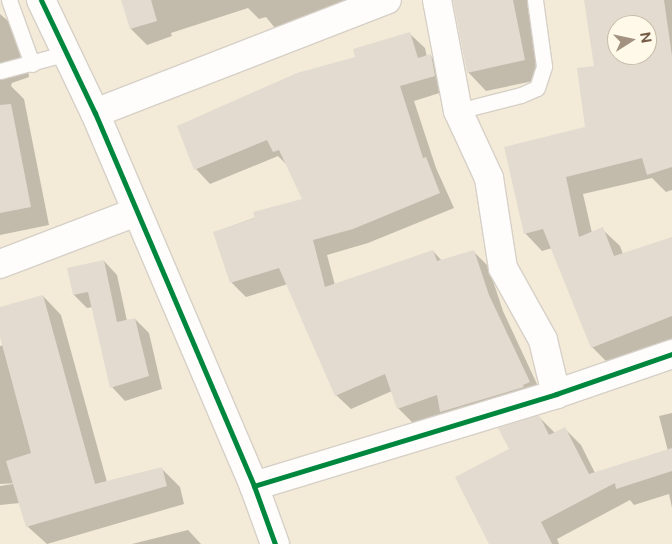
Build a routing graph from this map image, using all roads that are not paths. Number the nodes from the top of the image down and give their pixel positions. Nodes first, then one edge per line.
1 (10, 0) edge
2 (41, 0) edge
3 (387, 0) edge
4 (437, 0) edge
5 (535, 0) edge
6 (68, 53) junction
7 (32, 64) junction
8 (0, 71) edge
9 (458, 111) junction
10 (95, 113) junction
11 (136, 212) junction
12 (0, 264) edge
13 (672, 354) edge
14 (556, 394) junction
15 (254, 486) junction
16 (275, 544) edge

1 - 7 lane
2 - 6 street
3 - 10 street
4 - 9 street
5 - 9 lane
6 - 7 lane
6 - 10 street
7 - 8 lane
9 - 14 street
10 - 11 street
11 - 12 street
11 - 15 street
13 - 14 street
14 - 15 street
15 - 16 street

